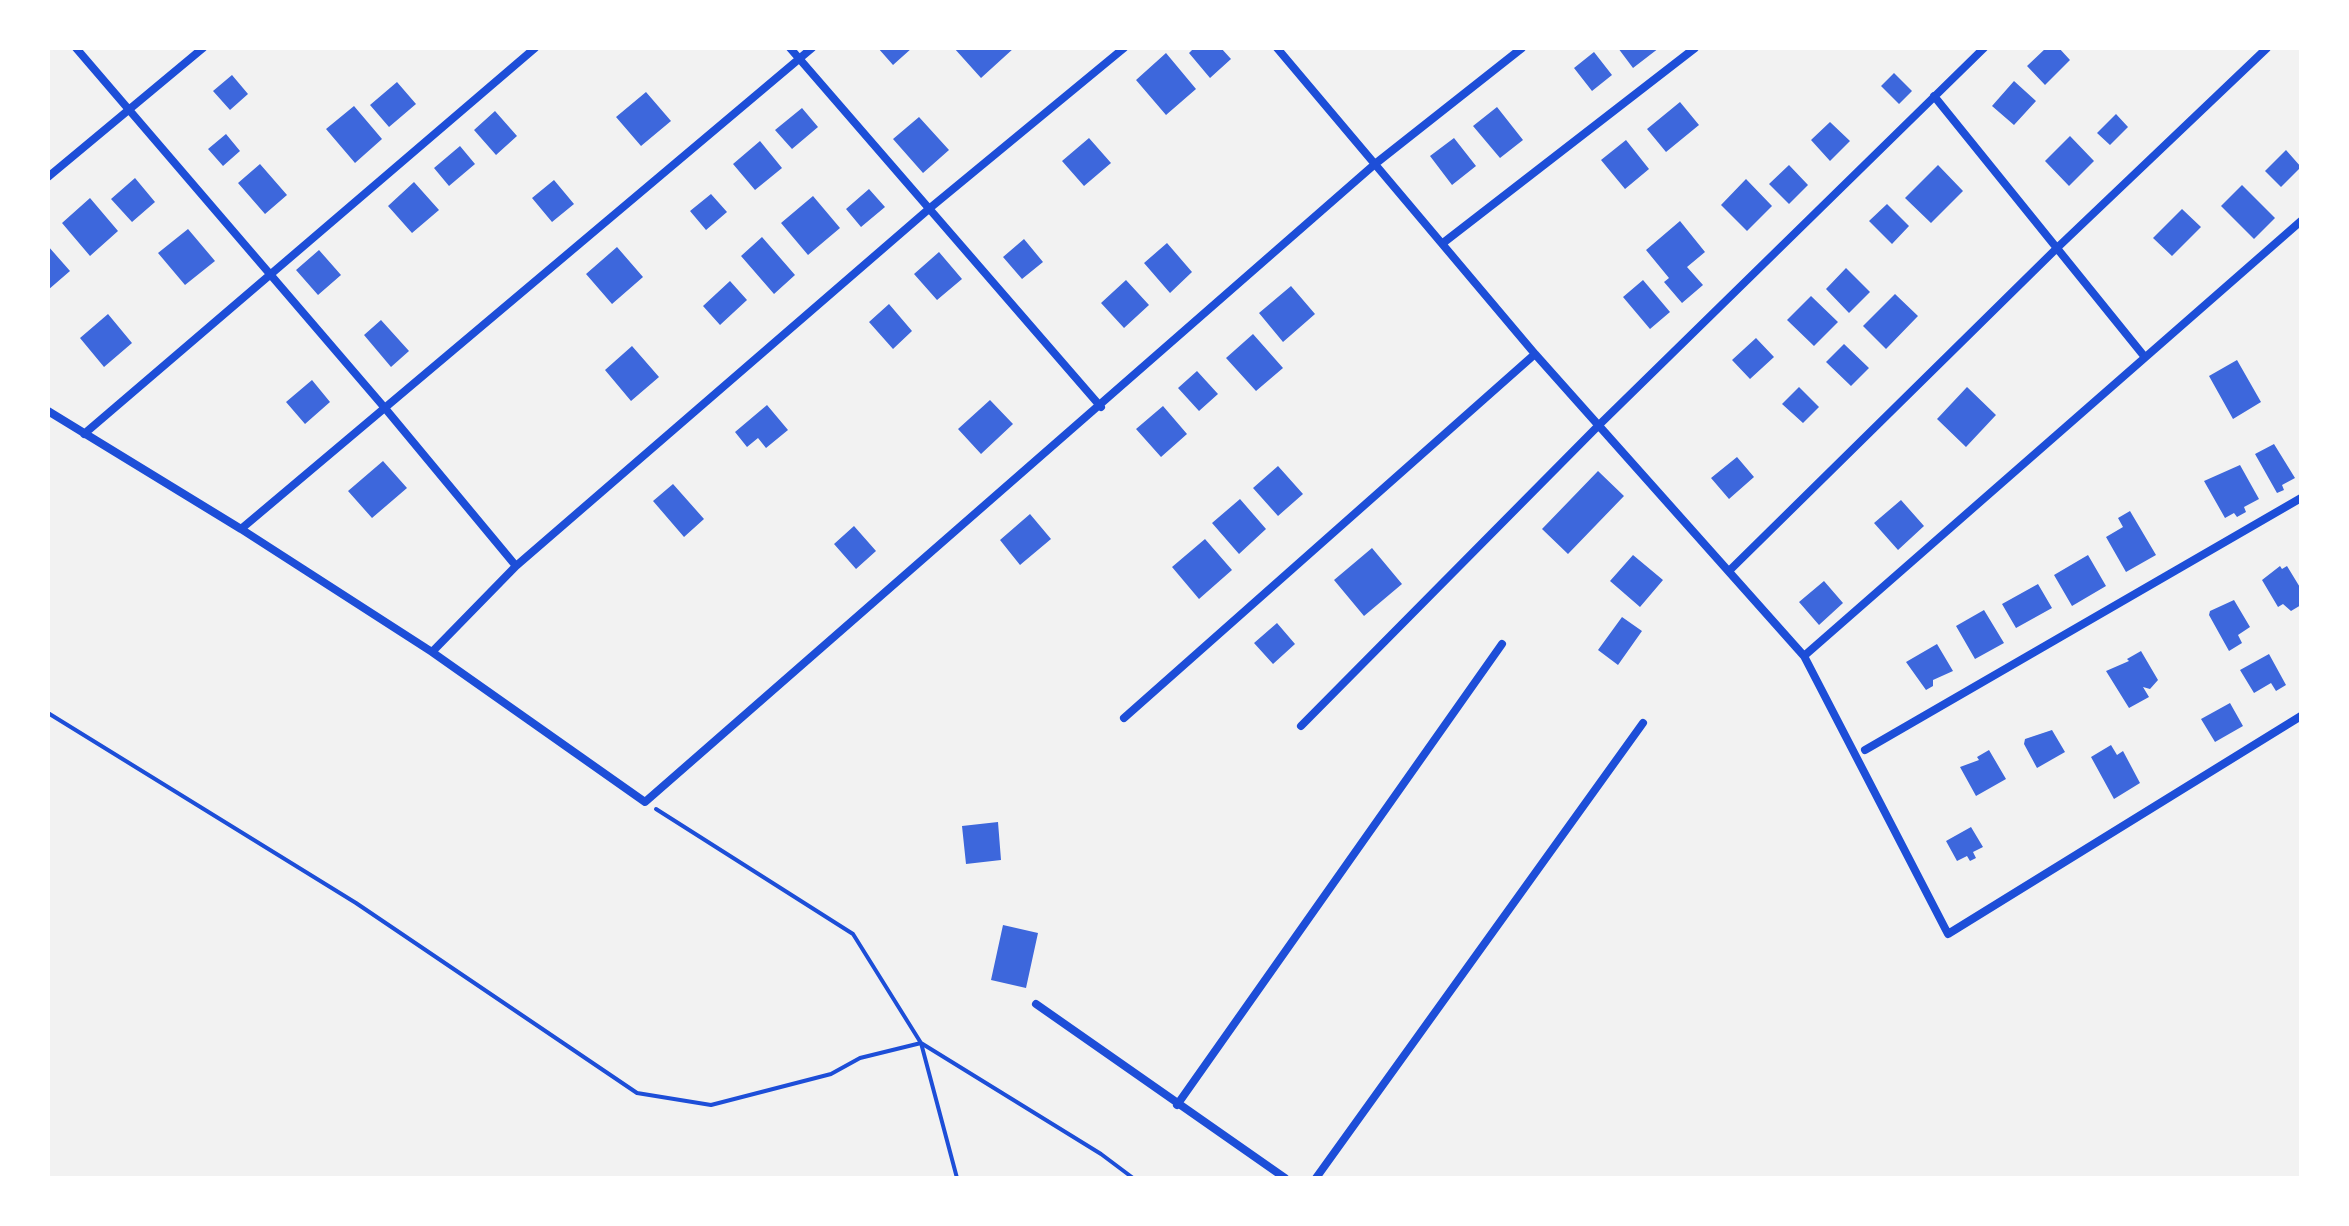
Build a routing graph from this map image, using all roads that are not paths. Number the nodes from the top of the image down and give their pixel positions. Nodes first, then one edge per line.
1 (76, 48) edge
2 (203, 48) edge
3 (535, 48) edge
4 (790, 48) edge
5 (812, 48) edge
6 (1124, 48) edge
7 (1277, 48) edge
8 (1522, 48) edge
9 (1695, 48) edge
10 (1984, 48) edge
11 (2267, 48) edge
12 (799, 59) junction
13 (1934, 96) junction
14 (129, 109) junction
15 (1375, 164) junction
16 (48, 177) edge
17 (930, 208) junction
18 (2301, 221) edge
19 (1443, 243) junction
20 (2057, 248) junction
21 (271, 275) junction
22 (1535, 354) junction
23 (2144, 356) junction
24 (384, 407) junction
25 (1101, 407) junction
26 (48, 411) edge
27 (1599, 425) junction
28 (84, 434) junction
29 (2301, 498) edge
30 (241, 529) junction
31 (516, 566) junction
32 (1729, 571) junction
33 (1502, 644) dead end
34 (432, 652) junction
35 (1804, 656) junction
36 (2301, 716) edge
37 (1124, 718) dead end
38 (1643, 723) dead end
39 (1301, 726) dead end
40 (1865, 750) dead end
41 (1036, 1004) dead end
42 (1177, 1105) junction
43 (1285, 1178) edge
44 (1316, 1178) edge

1 - 14 street
2 - 14 street
3 - 21 street
4 - 12 street
5 - 12 street
6 - 17 street
7 - 15 street
8 - 15 street
9 - 19 street
10 - 13 street
11 - 20 street
12 - 17 street
12 - 24 street
13 - 20 street
13 - 27 street
14 - 16 street
14 - 21 street
15 - 19 street
15 - 25 street
17 - 25 street
17 - 31 street
18 - 23 street
19 - 22 street
20 - 23 street
20 - 32 street
21 - 24 street
21 - 28 street
22 - 27 street
22 - 37 street
23 - 35 street
24 - 30 street
24 - 31 street
25 - 34 street
26 - 28 street
27 - 32 street
27 - 39 street
28 - 30 street
29 - 40 street
30 - 34 street
31 - 34 street
32 - 35 street
33 - 42 street
35 - 36 street
38 - 44 street
41 - 42 street
42 - 43 street

